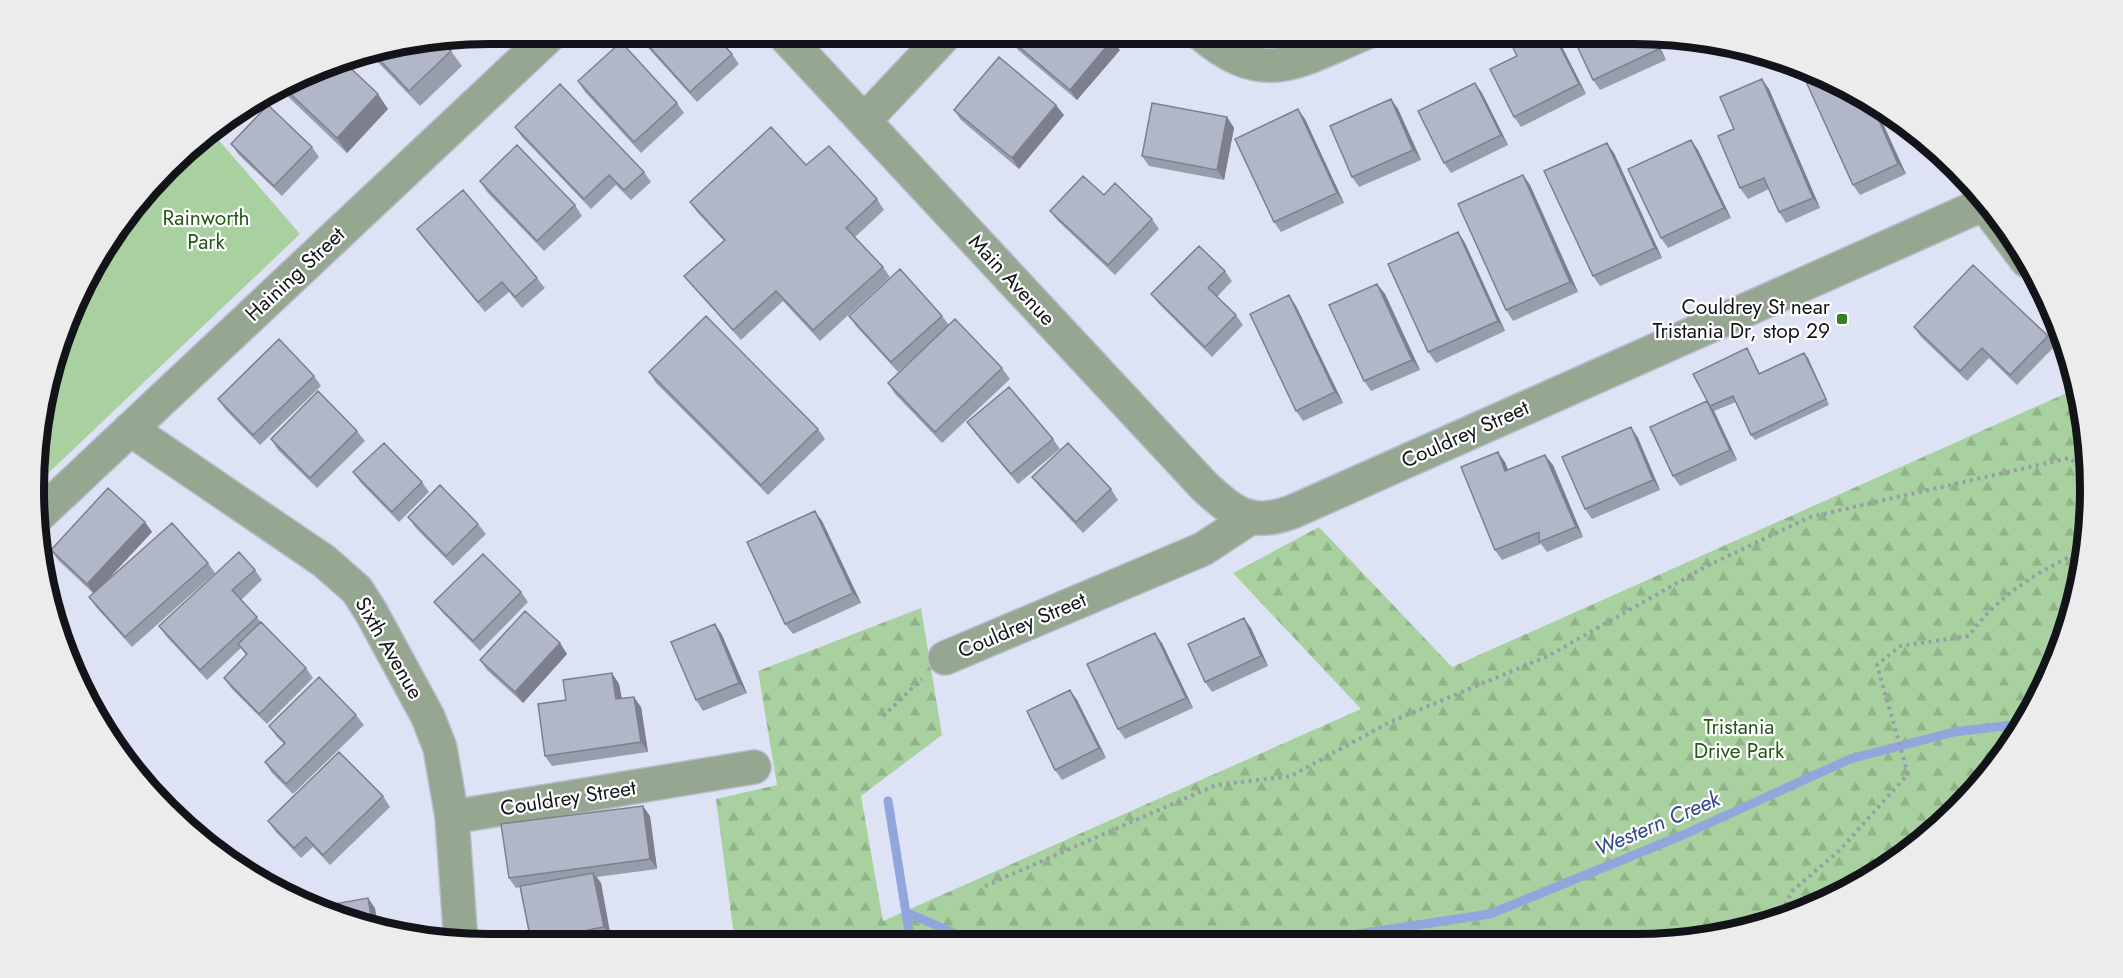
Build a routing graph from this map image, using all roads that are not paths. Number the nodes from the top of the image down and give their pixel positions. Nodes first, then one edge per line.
1 (540, 44) edge
2 (792, 44) edge
3 (936, 44) edge
4 (1214, 44) edge
5 (1339, 44) edge
6 (864, 121) junction
7 (1978, 206) edge
8 (130, 429) junction
9 (44, 510) edge
10 (1250, 518) junction
11 (945, 658) road end
12 (754, 768) dead end
13 (452, 817) junction
14 (459, 934) edge

1 - 8 street, Haining Street
2 - 6 street, Main Avenue
3 - 6 street
4 - 5 street
6 - 10 street, Main Avenue
7 - 10 street, Couldrey Street
8 - 9 street, Haining Street
8 - 13 street, Sixth Avenue
10 - 11 street, Couldrey Street
12 - 13 street, Couldrey Street
13 - 14 street, Sixth Avenue

